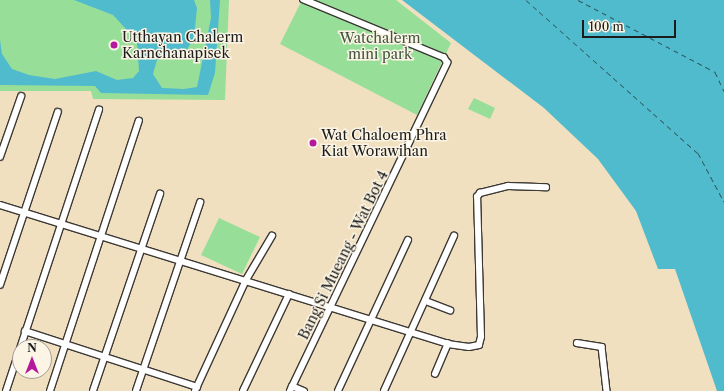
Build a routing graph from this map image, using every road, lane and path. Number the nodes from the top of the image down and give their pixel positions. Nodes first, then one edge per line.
1 (304, 0) edge
2 (21, 97) dead end
3 (99, 110) dead end
4 (58, 112) dead end
5 (139, 121) dead end
6 (0, 157) edge
7 (546, 187) dead end
8 (160, 194) dead end
9 (200, 203) dead end
10 (0, 205) edge
11 (24, 212) junction
12 (61, 223) junction
13 (100, 235) junction
14 (272, 236) dead end
15 (454, 236) dead end
16 (408, 240) dead end
17 (140, 248) junction
18 (179, 260) junction
19 (246, 280) junction
20 (0, 285) edge
21 (289, 294) junction
22 (426, 301) junction
23 (330, 308) junction
24 (450, 310) dead end
25 (371, 320) junction
26 (25, 331) junction
27 (412, 332) junction
28 (66, 343) junction
29 (576, 343) dead end
30 (448, 344) junction
31 (105, 355) junction
32 (144, 367) junction
33 (435, 374) dead end
34 (291, 388) edge
35 (196, 389) edge
36 (6, 391) edge
37 (50, 391) edge
38 (93, 391) edge
39 (136, 391) edge
40 (243, 391) edge
41 (304, 391) edge
42 (338, 391) edge
43 (384, 391) edge
44 (607, 391) edge

1 - 23 street, Bang Si Mueang - Wat Bot 4
2 - 6 street
3 - 12 street
4 - 11 street
5 - 13 street
7 - 30 street
8 - 17 street
9 - 18 street
10 - 11 street
11 - 12 street
11 - 20 street
12 - 13 street
12 - 26 street
13 - 17 street
13 - 28 street
14 - 19 street
15 - 22 street
16 - 25 street
17 - 18 street
17 - 31 street
18 - 19 street
18 - 32 street
19 - 21 street
19 - 35 street
21 - 23 street
21 - 40 street
22 - 24 street
22 - 27 street
23 - 25 street
23 - 34 street, Bang Si Mueang - Wat Bot 4
25 - 27 street
25 - 42 street
26 - 28 street
26 - 36 street
27 - 30 street
27 - 43 street
28 - 31 street
28 - 37 street
29 - 44 street
30 - 33 street
31 - 32 street
31 - 38 street
32 - 35 street
32 - 39 street
34 - 41 street

